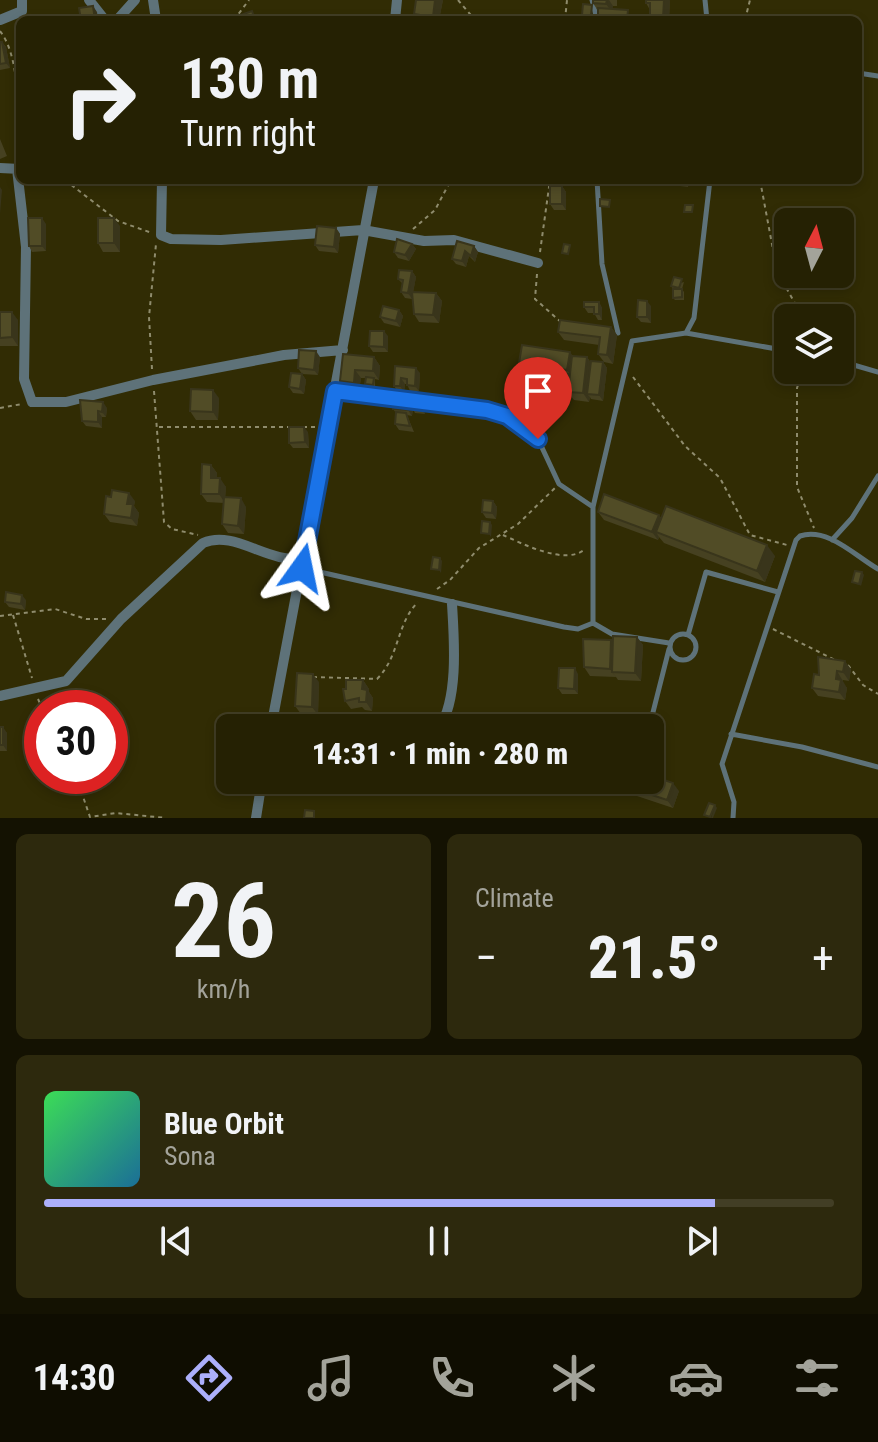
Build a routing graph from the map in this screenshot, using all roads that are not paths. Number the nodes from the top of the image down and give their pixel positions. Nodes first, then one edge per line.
1 (22, 0) edge
2 (89, 0) edge
3 (135, 0) edge
4 (102, 16) edge
5 (121, 16) edge
6 (0, 20) edge
7 (20, 184) edge
8 (162, 184) edge
9 (373, 184) edge
10 (597, 184) edge
11 (710, 184) edge
12 (363, 230) junction
13 (538, 263) road end
14 (618, 333) dead end
15 (686, 333) junction
16 (774, 349) edge
17 (343, 350) junction
18 (854, 365) edge
19 (878, 372) edge
20 (335, 391) junction
21 (878, 476) edge
22 (593, 507) junction
23 (832, 540) junction
24 (303, 563) junction
25 (878, 569) edge
26 (778, 592) junction
27 (452, 604) junction
28 (593, 623) junction
29 (688, 635) junction
30 (669, 645) junction
31 (0, 696) edge
32 (274, 714) edge
33 (444, 714) edge
34 (652, 714) edge
35 (731, 734) junction
36 (878, 767) edge
37 (260, 794) edge
38 (256, 818) edge
39 (733, 818) edge

1 - 6 street
2 - 4 street
3 - 5 street
7 - 17 street
8 - 12 street
9 - 12 street
10 - 14 lane
11 - 15 lane
12 - 13 street
12 - 17 street
15 - 16 lane
15 - 22 lane
17 - 20 street
18 - 19 lane
20 - 22 lane
20 - 24 street
21 - 23 lane
22 - 28 lane
23 - 25 lane
23 - 26 lane
24 - 27 lane
24 - 31 street
24 - 32 street
26 - 29 lane
26 - 35 lane
27 - 28 lane
27 - 33 street
28 - 30 lane
29 - 30 lane
29 - 30 lane
30 - 34 lane
35 - 36 lane
35 - 39 lane
37 - 38 street

